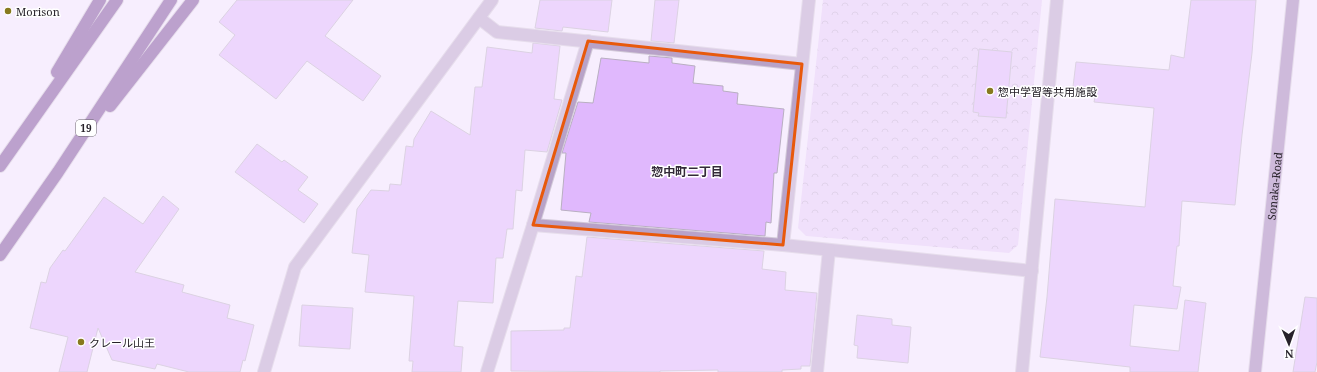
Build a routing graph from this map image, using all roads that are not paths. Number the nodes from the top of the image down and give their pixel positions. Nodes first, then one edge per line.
1 (100, 0) edge
2 (117, 0) edge
3 (171, 0) edge
4 (193, 0) edge
5 (492, 0) edge
6 (809, 0) edge
7 (1057, 0) edge
8 (1293, 0) edge
9 (479, 18) junction
10 (588, 41) junction
11 (802, 64) junction
12 (13, 147) junction
13 (0, 166) edge
14 (58, 172) junction
15 (533, 225) junction
16 (783, 245) junction
17 (829, 250) junction
18 (0, 255) edge
19 (1032, 271) junction
20 (264, 372) edge
21 (488, 372) edge
22 (818, 372) edge
23 (1022, 372) edge
24 (1255, 372) edge

1 - 12 highway
2 - 12 highway
3 - 14 highway, 19
4 - 14 highway
5 - 9 street
6 - 11 street
7 - 19 street
8 - 24 street, Sonaka-Road
9 - 10 street
9 - 20 street
10 - 11 street
10 - 15 street
11 - 16 street
12 - 13 highway
14 - 18 highway, 19
15 - 16 street
15 - 21 street
16 - 17 street
17 - 19 street
17 - 22 street
19 - 23 street

